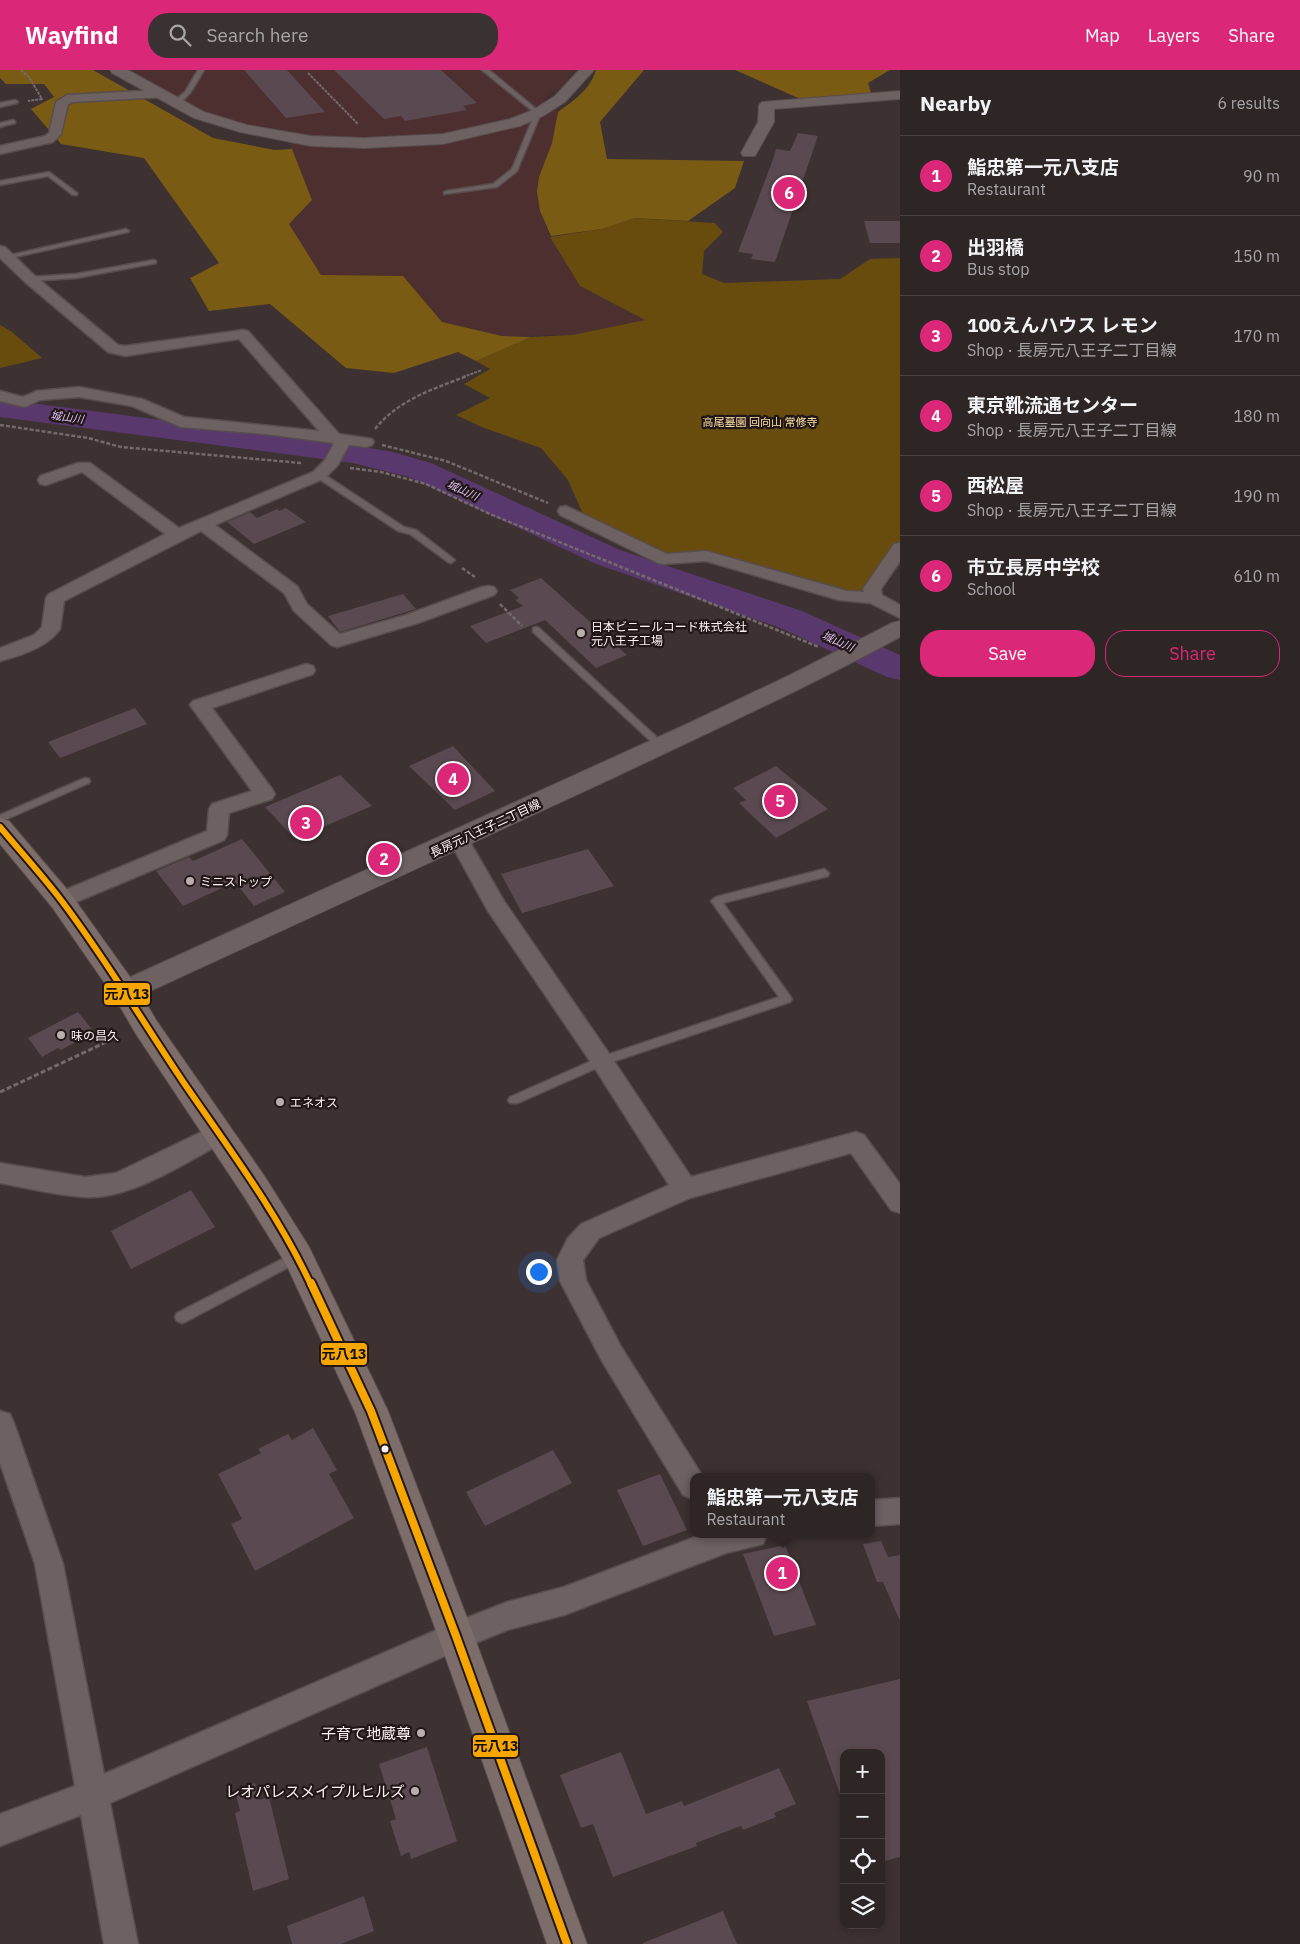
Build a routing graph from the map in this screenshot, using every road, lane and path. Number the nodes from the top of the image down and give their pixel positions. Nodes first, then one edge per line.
1 (21, 70) edge
2 (117, 70) edge
3 (201, 70) edge
4 (485, 70) edge
5 (587, 70) edge
6 (308, 73) dead end
7 (159, 94) junction
8 (900, 95) edge
9 (15, 102) joint
10 (176, 102) junction
11 (0, 105) edge
12 (538, 113) junction
13 (13, 122) dead end
14 (0, 125) edge
15 (364, 126) dead end
16 (0, 150) edge
17 (749, 153) dead end
18 (0, 183) edge
19 (75, 194) dead end
20 (446, 194) dead end
21 (126, 231) dead end
22 (2, 254) edge
23 (154, 262) dead end
24 (30, 279) junction
25 (482, 370) dead end
26 (0, 396) edge
27 (0, 425) edge
28 (339, 440) junction
29 (366, 442) junction
30 (327, 468) junction
31 (46, 480) dead end
32 (566, 511) joint
33 (204, 524) junction
34 (177, 535) junction
35 (900, 548) edge
36 (452, 560) dead end
37 (488, 592) dead end
38 (874, 598) junction
39 (900, 614) edge
40 (536, 630) dead end
41 (892, 632) edge
42 (831, 654) junction
43 (0, 655) edge
44 (306, 670) dead end
45 (660, 746) junction
46 (85, 781) dead end
47 (0, 819) edge
48 (0, 827) edge
49 (459, 840) junction
50 (824, 873) dead end
51 (61, 900) junction
52 (125, 991) junction
53 (117, 1037) dead end
54 (602, 1060) junction
55 (0, 1092) edge
56 (514, 1100) dead end
57 (218, 1134) junction
58 (0, 1173) edge
59 (685, 1189) junction
60 (900, 1203) edge
61 (298, 1256) junction
62 (182, 1317) dead end
63 (0, 1424) edge
64 (690, 1481) edge
65 (900, 1511) edge
66 (875, 1513) edge
67 (729, 1538) edge
68 (456, 1636) junction
69 (92, 1795) junction
70 (0, 1830) edge
71 (121, 1944) edge
72 (567, 1944) edge

1 - 9 path
2 - 7 street
3 - 10 lane
4 - 12 lane
5 - 12 street
6 - 15 path
7 - 10 street
7 - 16 street
8 - 17 street
9 - 11 lane
10 - 12 street
12 - 20 lane
13 - 14 lane
18 - 19 lane
21 - 22 lane
22 - 24 street
23 - 24 lane
24 - 28 street
25 - 29 path
26 - 28 street
27 - 30 path
28 - 29 street
28 - 30 street
29 - 32 path
30 - 33 street
30 - 36 lane
30 - 42 path
31 - 34 street
32 - 38 street
33 - 34 street
33 - 37 street
34 - 43 street
35 - 38 street
38 - 39 street
40 - 45 lane
41 - 42 street, 長房元八王子二丁目線
42 - 45 street, 長房元八王子二丁目線
44 - 51 street
45 - 49 street, 長房元八王子二丁目線
46 - 47 lane
48 - 51 main road
49 - 52 street, 長房元八王子二丁目線
49 - 54 street
50 - 54 lane
51 - 52 main road
52 - 57 main road
53 - 55 path
54 - 56 lane
54 - 59 street
57 - 58 street
57 - 61 main road
59 - 60 street
59 - 64 street
61 - 62 lane
61 - 68 main road
63 - 69 street
65 - 66 street
67 - 68 street
68 - 69 street
68 - 72 main road
69 - 70 street
69 - 71 street

